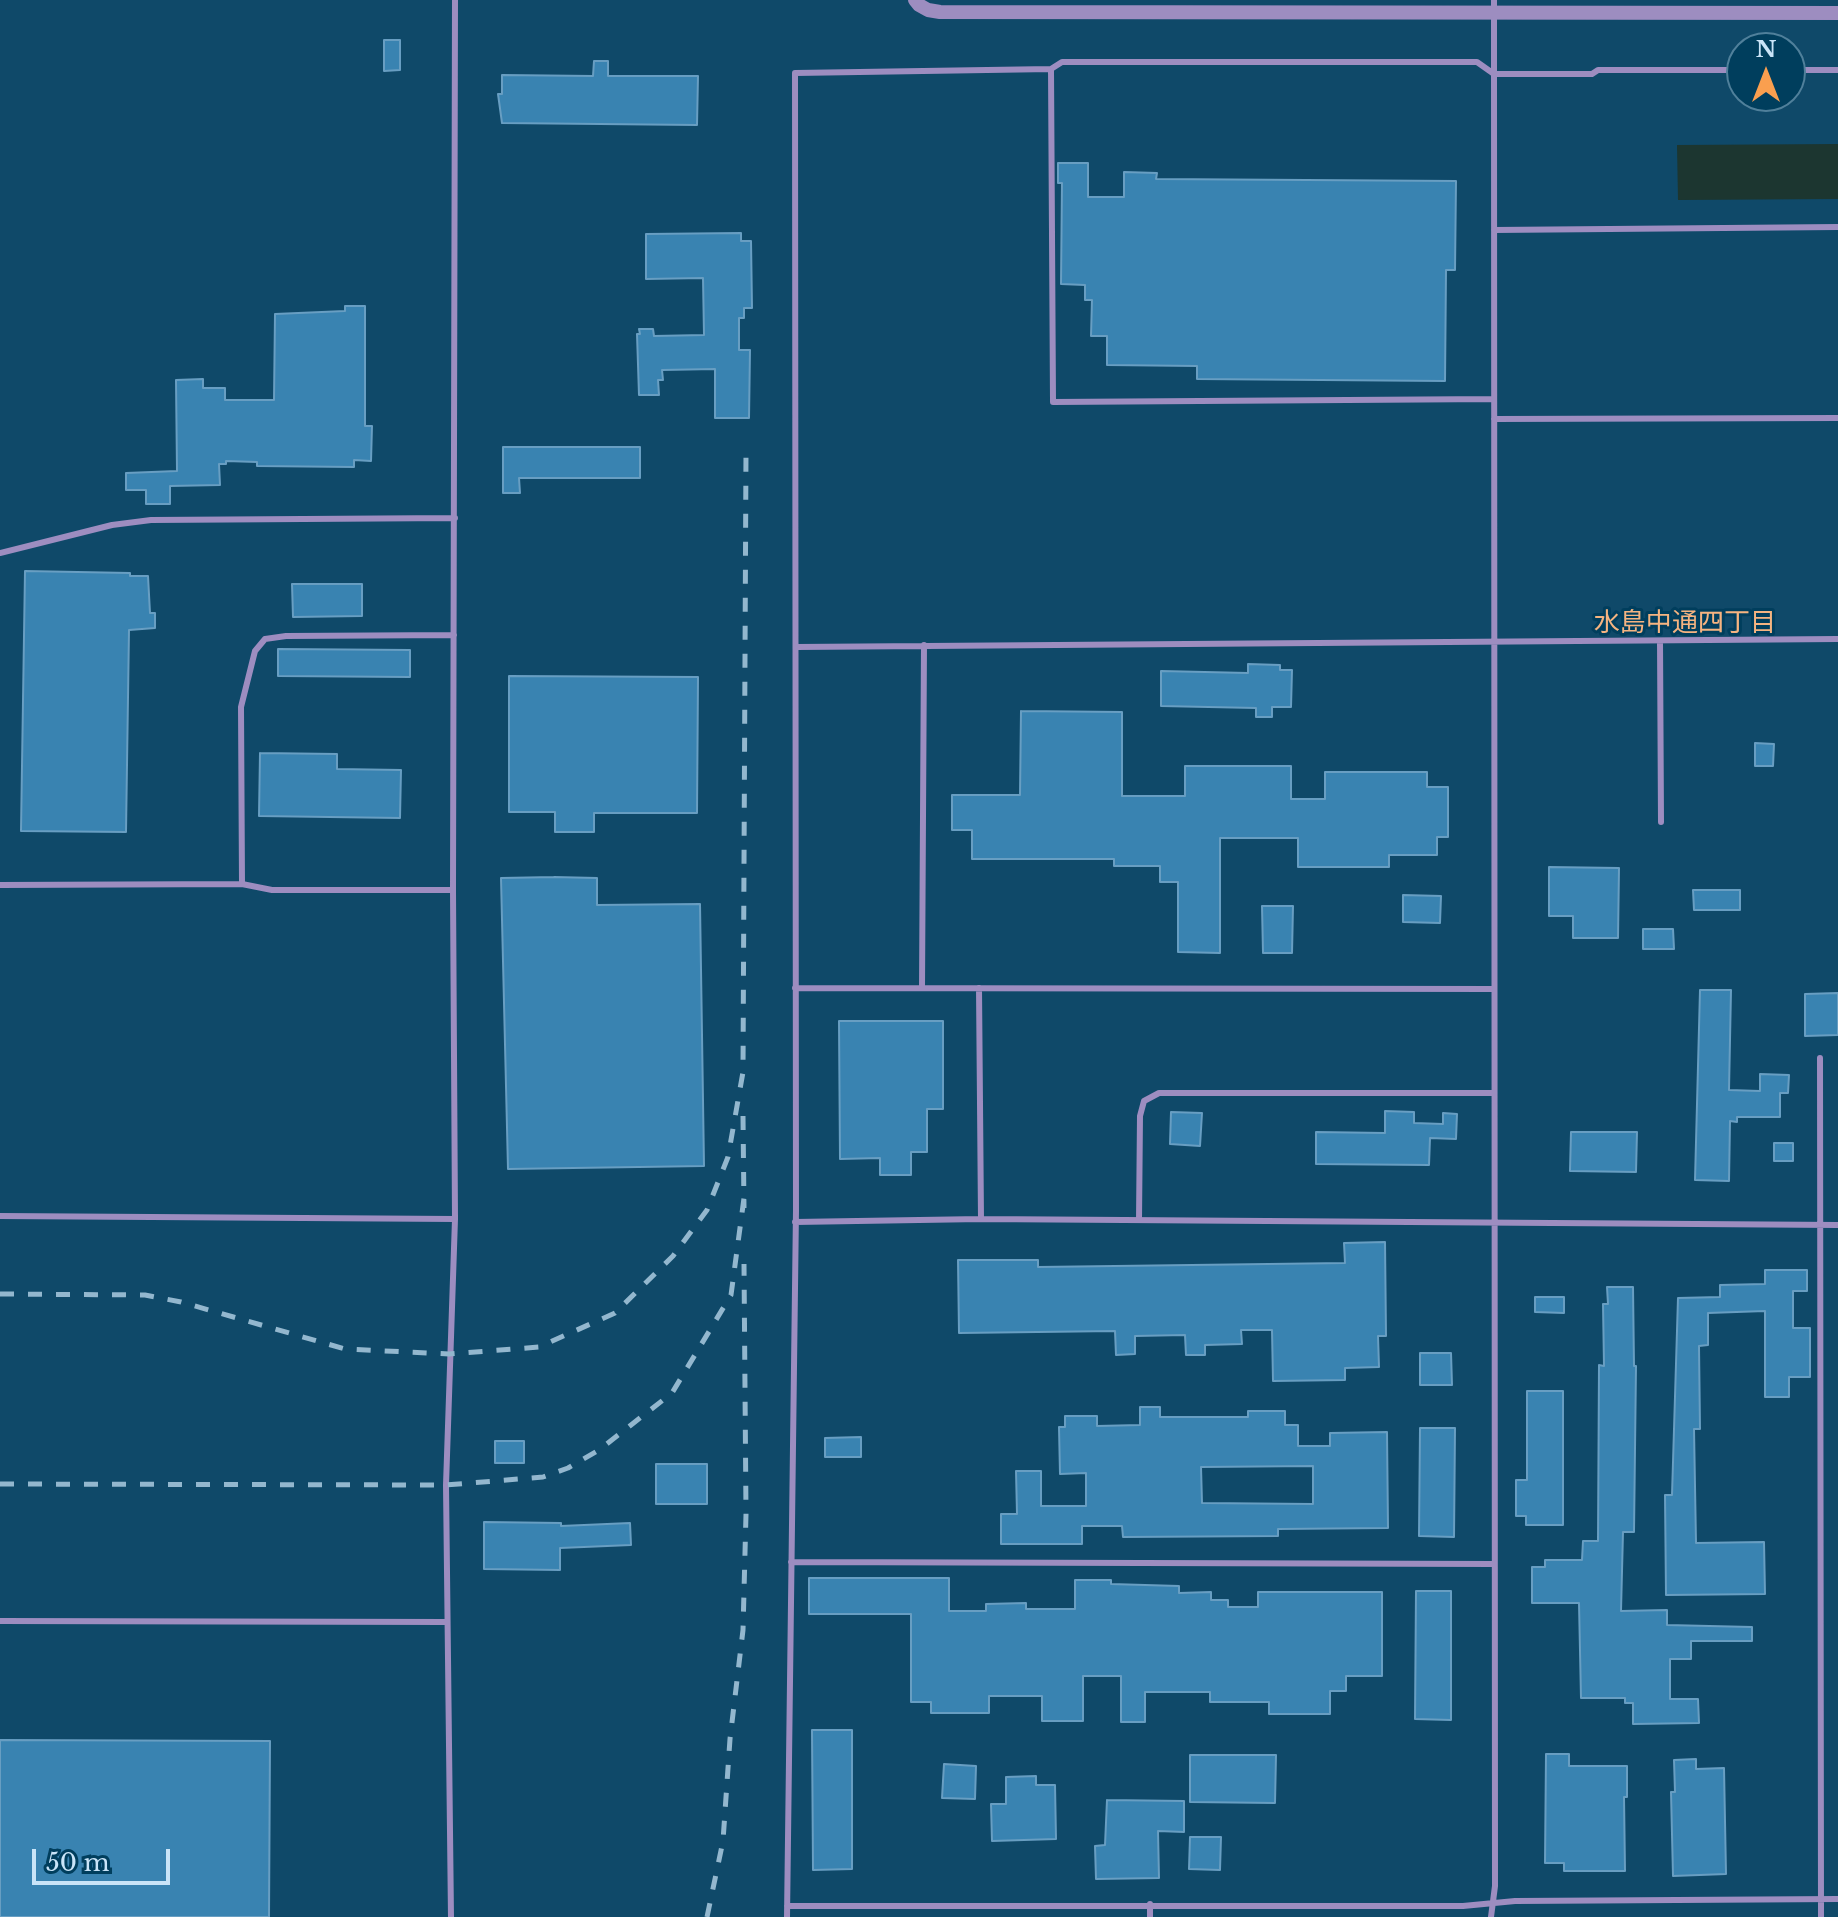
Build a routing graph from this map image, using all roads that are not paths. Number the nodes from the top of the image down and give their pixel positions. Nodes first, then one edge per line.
1 (455, 0) edge
2 (915, 0) edge
3 (1494, 6) edge
4 (1838, 13) edge
5 (1051, 69) junction
6 (1726, 70) edge
7 (1806, 70) edge
8 (1838, 70) edge
9 (1494, 74) junction
10 (1838, 227) edge
11 (1494, 230) junction
12 (1494, 399) junction
13 (1838, 418) edge
14 (1494, 419) junction
15 (455, 518) junction
16 (0, 553) edge
17 (454, 635) junction
18 (1838, 639) edge
19 (1660, 641) junction
20 (1494, 643) junction
21 (924, 645) junction
22 (796, 647) junction
23 (1661, 822) dead end
24 (242, 884) junction
25 (0, 885) edge
26 (453, 890) junction
27 (795, 988) junction
28 (922, 988) junction
29 (979, 988) junction
30 (1494, 989) junction
31 (1820, 1058) dead end
32 (1494, 1093) junction
33 (0, 1216) edge
34 (455, 1219) junction
35 (981, 1219) junction
36 (1139, 1220) junction
37 (795, 1222) junction
38 (1494, 1222) junction
39 (1818, 1225) junction
40 (1838, 1225) edge
41 (791, 1562) junction
42 (1493, 1564) junction
43 (0, 1621) edge
44 (446, 1622) junction
45 (1821, 1899) junction
46 (1838, 1899) edge
47 (1493, 1903) junction
48 (1150, 1904) junction
49 (787, 1906) junction
50 (451, 1917) edge
51 (787, 1917) edge
52 (1150, 1917) edge
53 (1491, 1917) edge
54 (1821, 1917) edge

1 - 15 lane
2 - 3 street
3 - 4 street
3 - 9 lane
5 - 9 lane
5 - 12 lane
5 - 22 lane
6 - 9 lane
7 - 8 lane
9 - 11 lane
10 - 11 lane
11 - 12 lane
12 - 14 lane
13 - 14 lane
14 - 20 lane
15 - 16 lane
15 - 17 lane
17 - 24 lane
17 - 26 lane
18 - 19 lane
19 - 20 lane
19 - 23 lane
20 - 21 lane
20 - 30 lane
21 - 22 lane
21 - 28 lane
22 - 27 lane
24 - 25 lane
24 - 26 lane
26 - 34 lane
27 - 28 lane
27 - 37 lane
28 - 29 lane
29 - 30 lane
29 - 35 lane
30 - 32 lane
31 - 39 lane
32 - 36 lane
32 - 38 lane
33 - 34 lane
34 - 44 lane
35 - 36 lane
35 - 37 lane
36 - 38 lane
37 - 41 lane
38 - 39 lane
38 - 42 lane
39 - 40 lane
39 - 45 lane
41 - 42 lane
41 - 49 lane
42 - 47 lane
43 - 44 lane
44 - 50 lane
45 - 46 lane
45 - 47 lane
45 - 54 lane
47 - 48 lane
47 - 53 lane
48 - 49 lane
48 - 52 lane
49 - 51 lane

